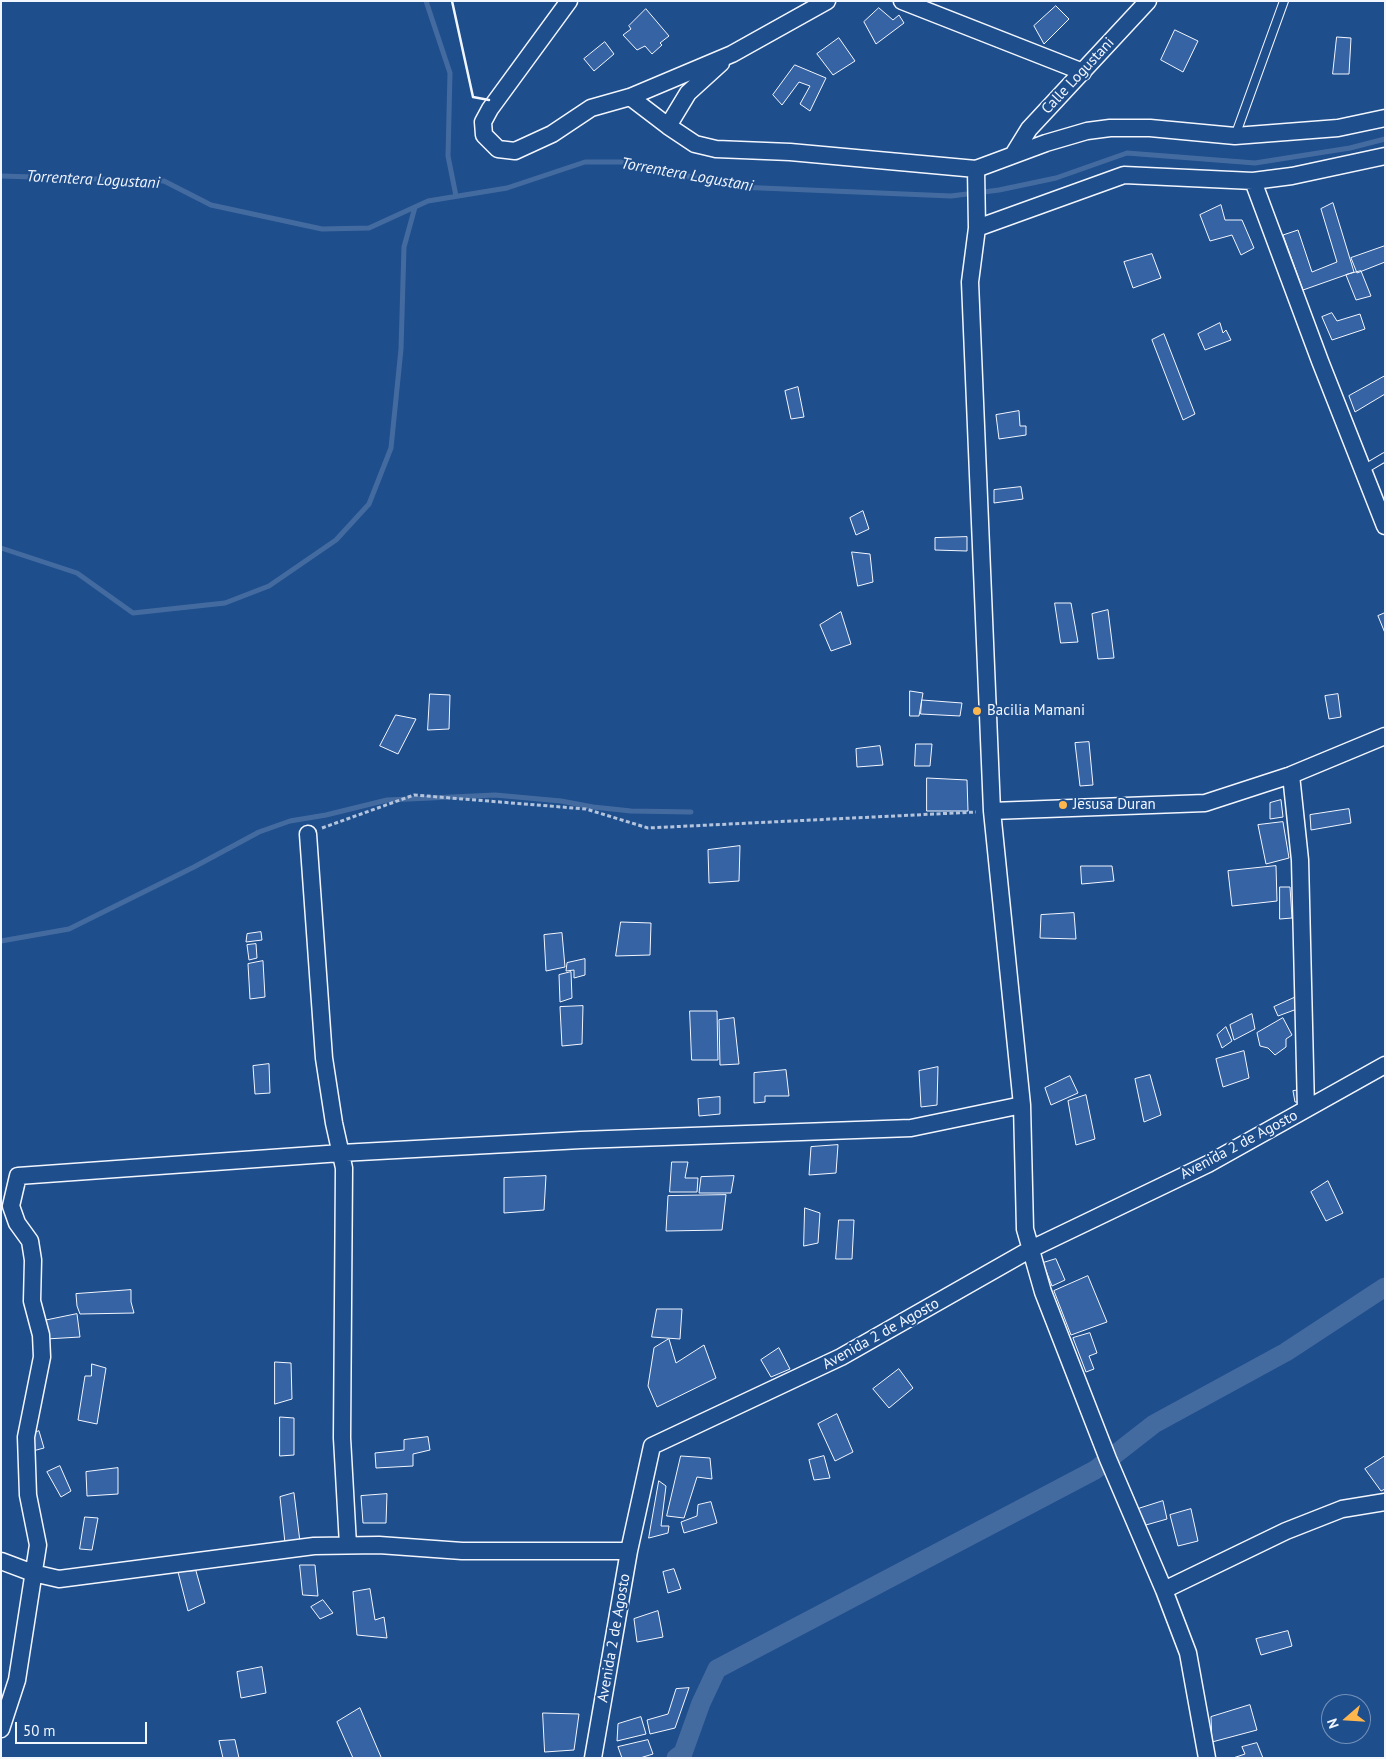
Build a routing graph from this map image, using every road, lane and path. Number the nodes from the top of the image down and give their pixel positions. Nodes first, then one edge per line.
1 (569, 1) edge
2 (827, 1) edge
3 (902, 1) edge
4 (1148, 1) edge
5 (1284, 1) edge
6 (732, 54) junction
7 (1083, 72) junction
8 (630, 97) junction
9 (1385, 118) edge
10 (668, 126) junction
11 (1236, 136) junction
12 (1014, 155) junction
13 (1385, 156) edge
14 (1253, 181) junction
15 (976, 184) junction
16 (977, 228) junction
17 (1385, 457) edge
18 (1363, 470) junction
19 (1385, 526) edge
20 (1385, 736) edge
21 (1291, 774) junction
22 (992, 811) junction
23 (308, 834) joint
24 (1385, 1065) edge
25 (1022, 1105) junction
26 (1306, 1109) junction
27 (341, 1153) junction
28 (1031, 1250) junction
29 (1385, 1502) edge
30 (348, 1546) junction
31 (630, 1551) junction
32 (1, 1561) edge
33 (34, 1573) junction
34 (1164, 1590) junction
35 (1, 1730) edge
36 (594, 1758) edge
37 (1207, 1758) edge

1 - 8 street
2 - 6 street
3 - 7 street
4 - 7 street, Calle Logustani
5 - 11 lane
6 - 8 street
6 - 10 street
7 - 12 street, Calle Logustani
8 - 10 street
9 - 11 street
10 - 15 street
11 - 12 street
12 - 15 street
13 - 14 street
14 - 16 street
14 - 18 street
15 - 16 street
16 - 22 street
17 - 18 lane
18 - 19 street
20 - 21 street
21 - 22 street
21 - 26 street
22 - 23 path
22 - 25 street
23 - 27 street
24 - 26 street, Avenida 2 de Agosto
25 - 27 street
25 - 28 street
26 - 28 street, Avenida 2 de Agosto
27 - 30 street
27 - 33 street
28 - 31 street, Avenida 2 de Agosto
28 - 34 street
29 - 34 street
30 - 31 street
30 - 33 street
31 - 36 street, Avenida 2 de Agosto
32 - 33 street
33 - 35 street
34 - 37 street

